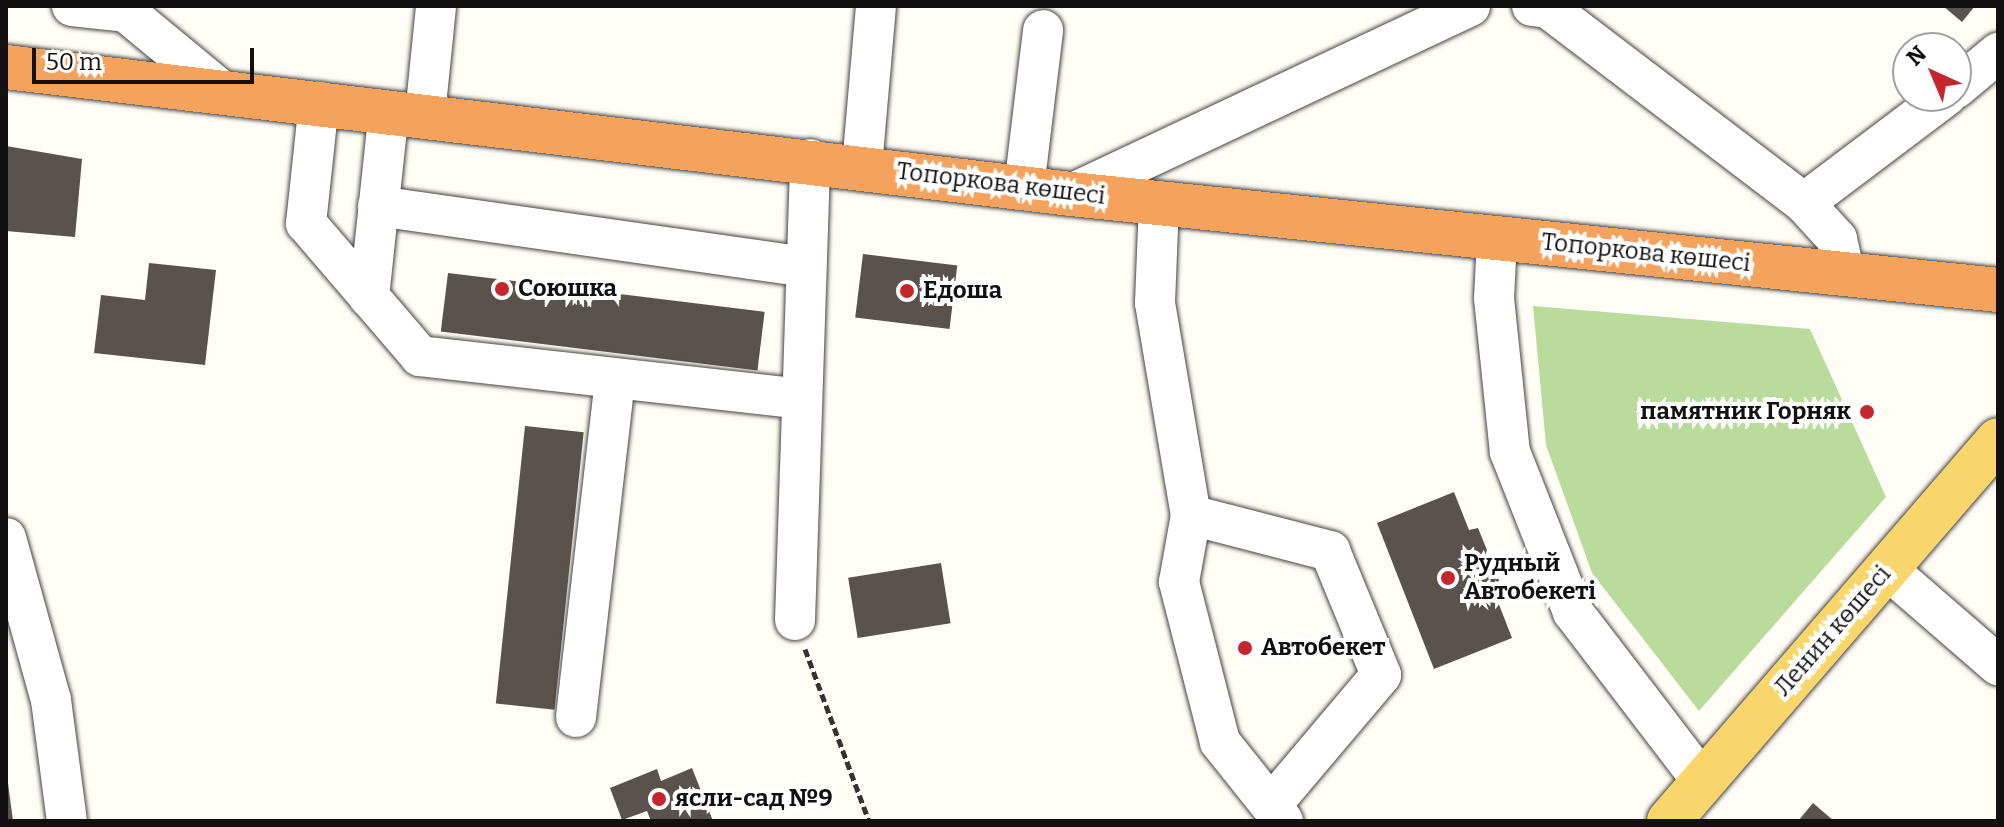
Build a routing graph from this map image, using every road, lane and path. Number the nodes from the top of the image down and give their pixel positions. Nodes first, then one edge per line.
1 (72, 6) edge
2 (436, 6) edge
3 (876, 6) edge
4 (1470, 6) edge
5 (1532, 6) edge
6 (1043, 30) dead end
7 (1998, 53) edge
8 (6, 67) edge
9 (1972, 75) edge
10 (222, 91) junction
11 (319, 102) junction
12 (1925, 112) edge
13 (407, 113) junction
14 (810, 159) junction
15 (862, 166) junction
16 (1024, 188) junction
17 (1071, 194) junction
18 (1159, 203) junction
19 (1804, 203) junction
20 (378, 206) junction
21 (1497, 239) junction
22 (806, 267) junction
23 (1844, 272) junction
24 (1998, 290) edge
25 (369, 297) junction
26 (615, 379) junction
27 (802, 399) junction
28 (1998, 440) edge
29 (1191, 515) junction
30 (6, 538) edge
31 (1887, 569) junction
32 (795, 620) joint
33 (1993, 652) edge
34 (576, 717) dead end
35 (1703, 782) junction
36 (1277, 813) edge
37 (67, 821) edge
38 (869, 821) edge
39 (1669, 821) edge

1 - 10 lane
2 - 13 lane
3 - 15 lane
4 - 17 lane
5 - 19 lane
6 - 16 lane
7 - 9 lane
8 - 10 highway, Топоркова көшесі
10 - 11 highway, Топоркова көшесі
11 - 13 highway, Топоркова көшесі
11 - 25 lane
12 - 19 lane
13 - 14 highway, Топоркова көшесі
13 - 20 lane
14 - 15 highway, Топоркова көшесі
14 - 22 lane
15 - 16 highway, Топоркова көшесі
16 - 17 highway, Топоркова көшесі
17 - 18 highway, Топоркова көшесі
18 - 21 highway, Топоркова көшесі
18 - 29 lane
19 - 23 lane
20 - 22 lane
20 - 25 lane
21 - 23 highway, Топоркова көшесі
21 - 35 lane
22 - 27 lane
23 - 24 highway, Топоркова көшесі
25 - 26 lane
26 - 27 lane
26 - 34 lane
27 - 32 lane
28 - 31 main road, Ленин көшесі
29 - 36 lane
29 - 36 lane
30 - 37 lane
31 - 33 lane
31 - 35 main road, Ленин көшесі
32 - 38 path
35 - 39 main road, Ленин көшесі

